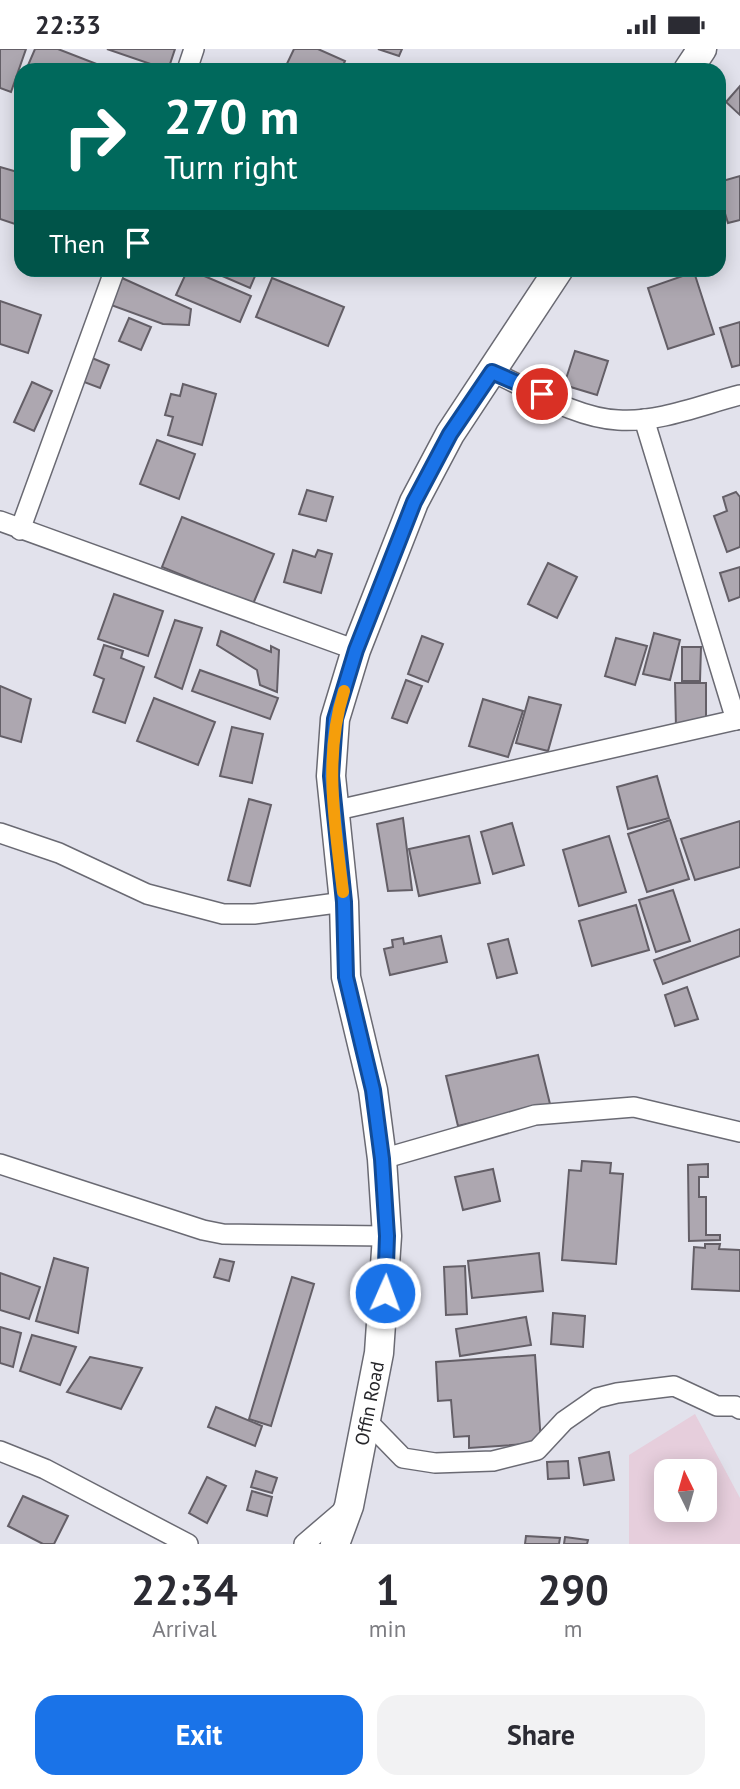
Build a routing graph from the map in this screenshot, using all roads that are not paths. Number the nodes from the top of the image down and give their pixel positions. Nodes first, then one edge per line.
1 (112, 277) edge
2 (554, 277) edge
3 (492, 372) junction
4 (740, 395) edge
5 (644, 419) junction
6 (0, 521) edge
7 (20, 530) junction
8 (356, 650) junction
9 (738, 720) edge
10 (333, 811) junction
11 (0, 833) edge
12 (344, 902) junction
13 (740, 1132) edge
14 (382, 1159) junction
15 (0, 1164) edge
16 (387, 1236) junction
17 (740, 1409) edge
18 (366, 1420) junction
19 (0, 1451) edge
20 (349, 1506) junction
21 (188, 1544) edge
22 (304, 1544) edge
23 (335, 1544) edge

1 - 7 street
2 - 3 street, Offin Road
3 - 5 street
3 - 8 street, Offin Road
4 - 5 street
5 - 9 street
6 - 7 street
7 - 8 street
8 - 10 street, Offin Road
9 - 10 street
10 - 12 street, Offin Road
11 - 12 street
12 - 14 street, Offin Road
13 - 14 street
14 - 16 street, Offin Road
15 - 16 street
16 - 18 street, Offin Road
17 - 18 street
18 - 20 street, Offin Road
19 - 21 street
20 - 22 street
20 - 23 street, Offin Road

